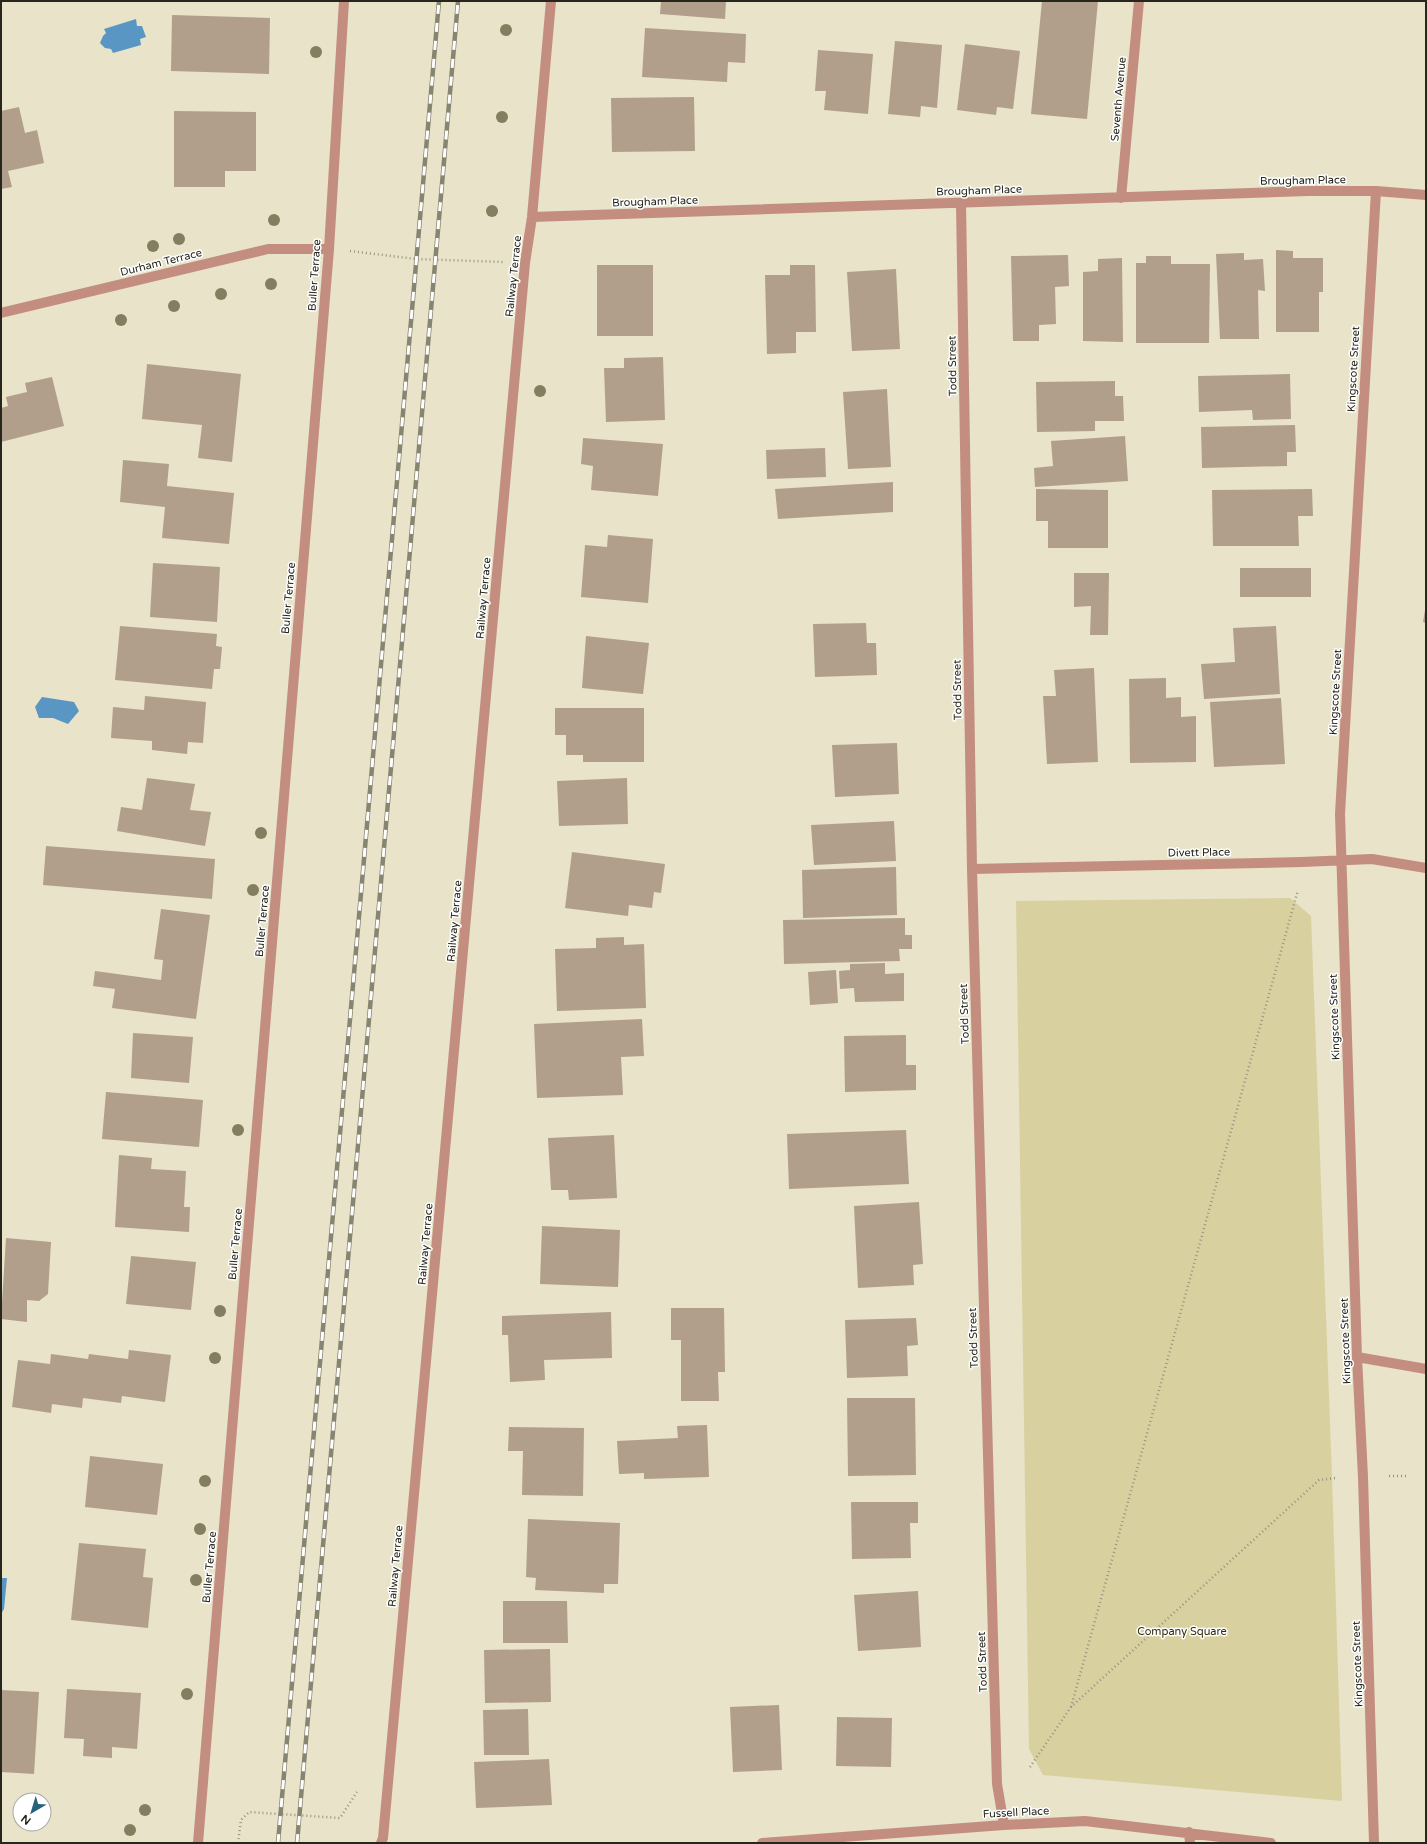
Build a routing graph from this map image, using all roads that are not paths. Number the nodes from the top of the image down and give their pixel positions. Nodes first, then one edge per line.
1 (344, 1) edge
2 (551, 1) edge
3 (1139, 1) edge
4 (1376, 191) junction
5 (1426, 195) edge
6 (1121, 198) junction
7 (961, 203) junction
8 (532, 217) junction
9 (328, 249) junction
10 (1, 314) edge
11 (1340, 860) junction
12 (1426, 868) edge
13 (972, 869) junction
14 (1357, 1357) junction
15 (1426, 1369) edge
16 (1004, 1824) junction
17 (1189, 1832) junction
18 (198, 1843) edge
19 (381, 1843) edge
20 (762, 1843) edge
21 (1190, 1843) edge
22 (1271, 1843) edge
23 (1374, 1843) edge

1 - 9 street, Buller Terrace
2 - 8 street, Railway Terrace
3 - 6 street, Seventh Avenue
4 - 5 street, Brougham Place
4 - 6 street, Brougham Place
4 - 11 street, Kingscote Street
6 - 7 street, Brougham Place
7 - 8 street, Brougham Place
7 - 13 street, Todd Street
8 - 19 street, Railway Terrace
9 - 10 street, Durham Terrace
9 - 18 street, Buller Terrace
11 - 12 street, Divett Place
11 - 13 street, Divett Place
11 - 14 street, Kingscote Street
13 - 16 street, Todd Street
14 - 15 street
14 - 23 street, Kingscote Street
16 - 17 street, Fussell Place
16 - 20 street, Fussell Place
17 - 21 street
17 - 22 street, Fussell Place

